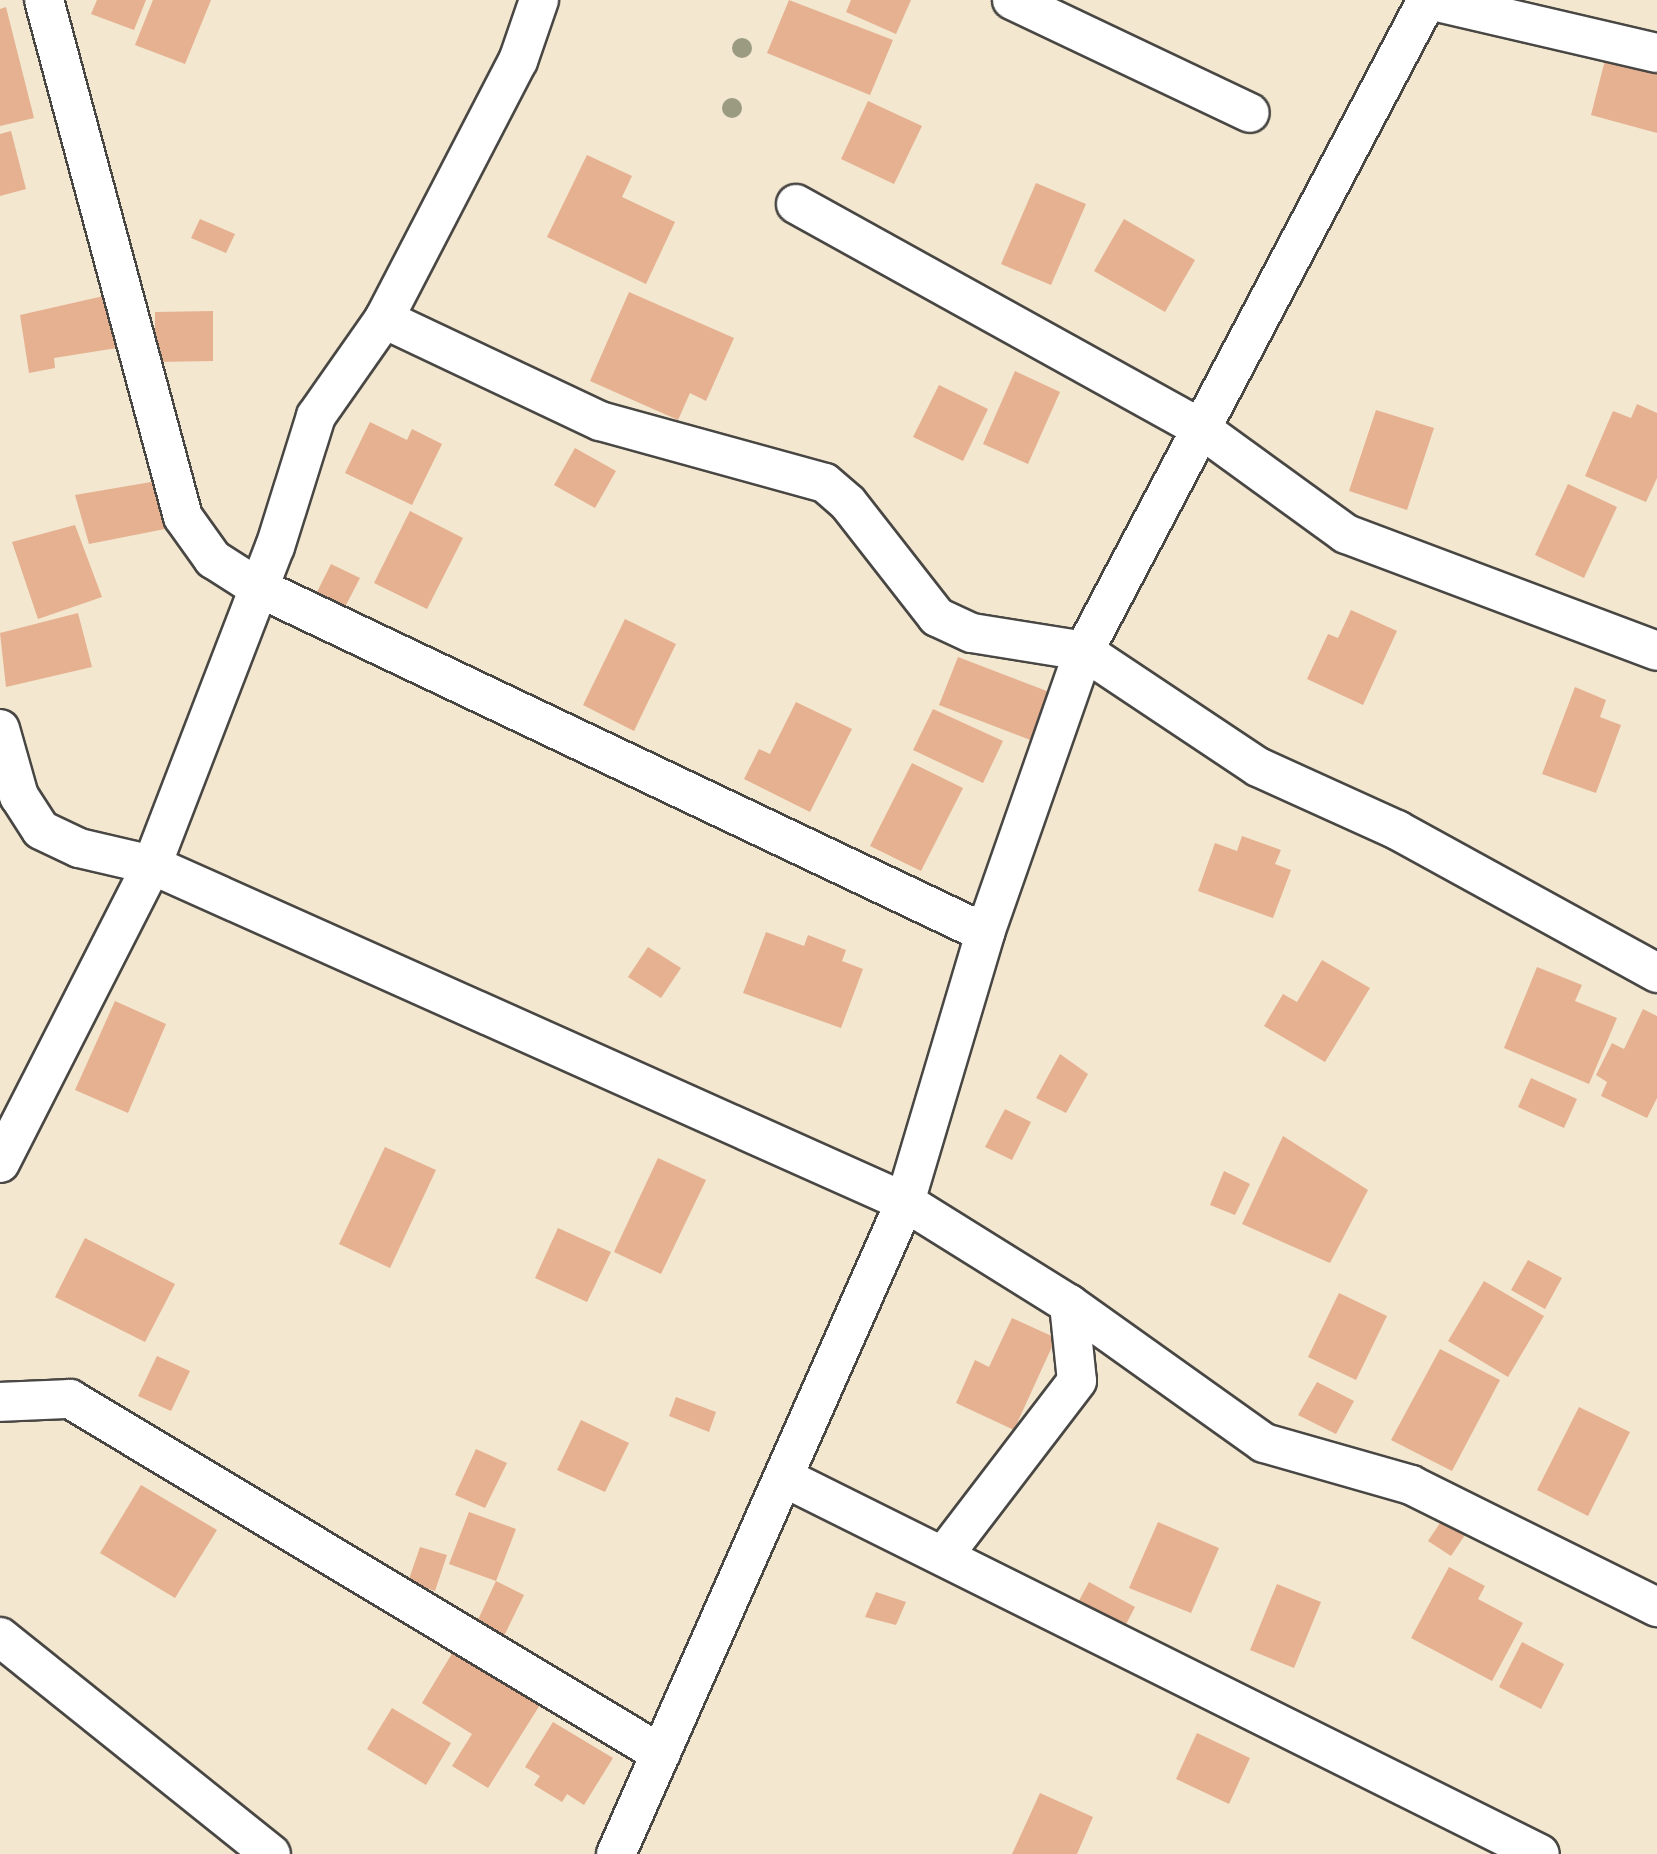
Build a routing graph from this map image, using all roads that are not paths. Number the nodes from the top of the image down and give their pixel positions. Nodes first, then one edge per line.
1 (44, 0) edge
2 (539, 0) edge
3 (1012, 0) edge
4 (1428, 0) edge
5 (1657, 53) edge
6 (1250, 113) dead end
7 (796, 204) dead end
8 (384, 320) junction
9 (1200, 428) junction
10 (257, 587) junction
11 (1084, 651) junction
12 (1657, 651) edge
13 (0, 729) edge
14 (152, 865) junction
15 (985, 933) junction
16 (1657, 973) edge
17 (0, 1163) edge
18 (905, 1202) junction
19 (1069, 1304) junction
20 (0, 1402) edge
21 (785, 1478) junction
22 (943, 1556) junction
23 (1657, 1608) edge
24 (0, 1637) edge
25 (661, 1754) junction
26 (271, 1854) edge
27 (616, 1854) edge
28 (1540, 1854) edge

1 - 10 street
2 - 8 street
3 - 6 street
4 - 5 street
4 - 9 street
7 - 9 street
8 - 10 street
8 - 11 street
9 - 11 street
9 - 12 street
10 - 14 street
10 - 15 street
11 - 15 street
11 - 16 street
13 - 14 street
14 - 17 street
14 - 18 street
15 - 18 street
18 - 19 street
18 - 21 street
19 - 22 street
19 - 23 street
20 - 25 street
21 - 22 street
21 - 25 street
22 - 28 street
24 - 26 street
25 - 27 street

